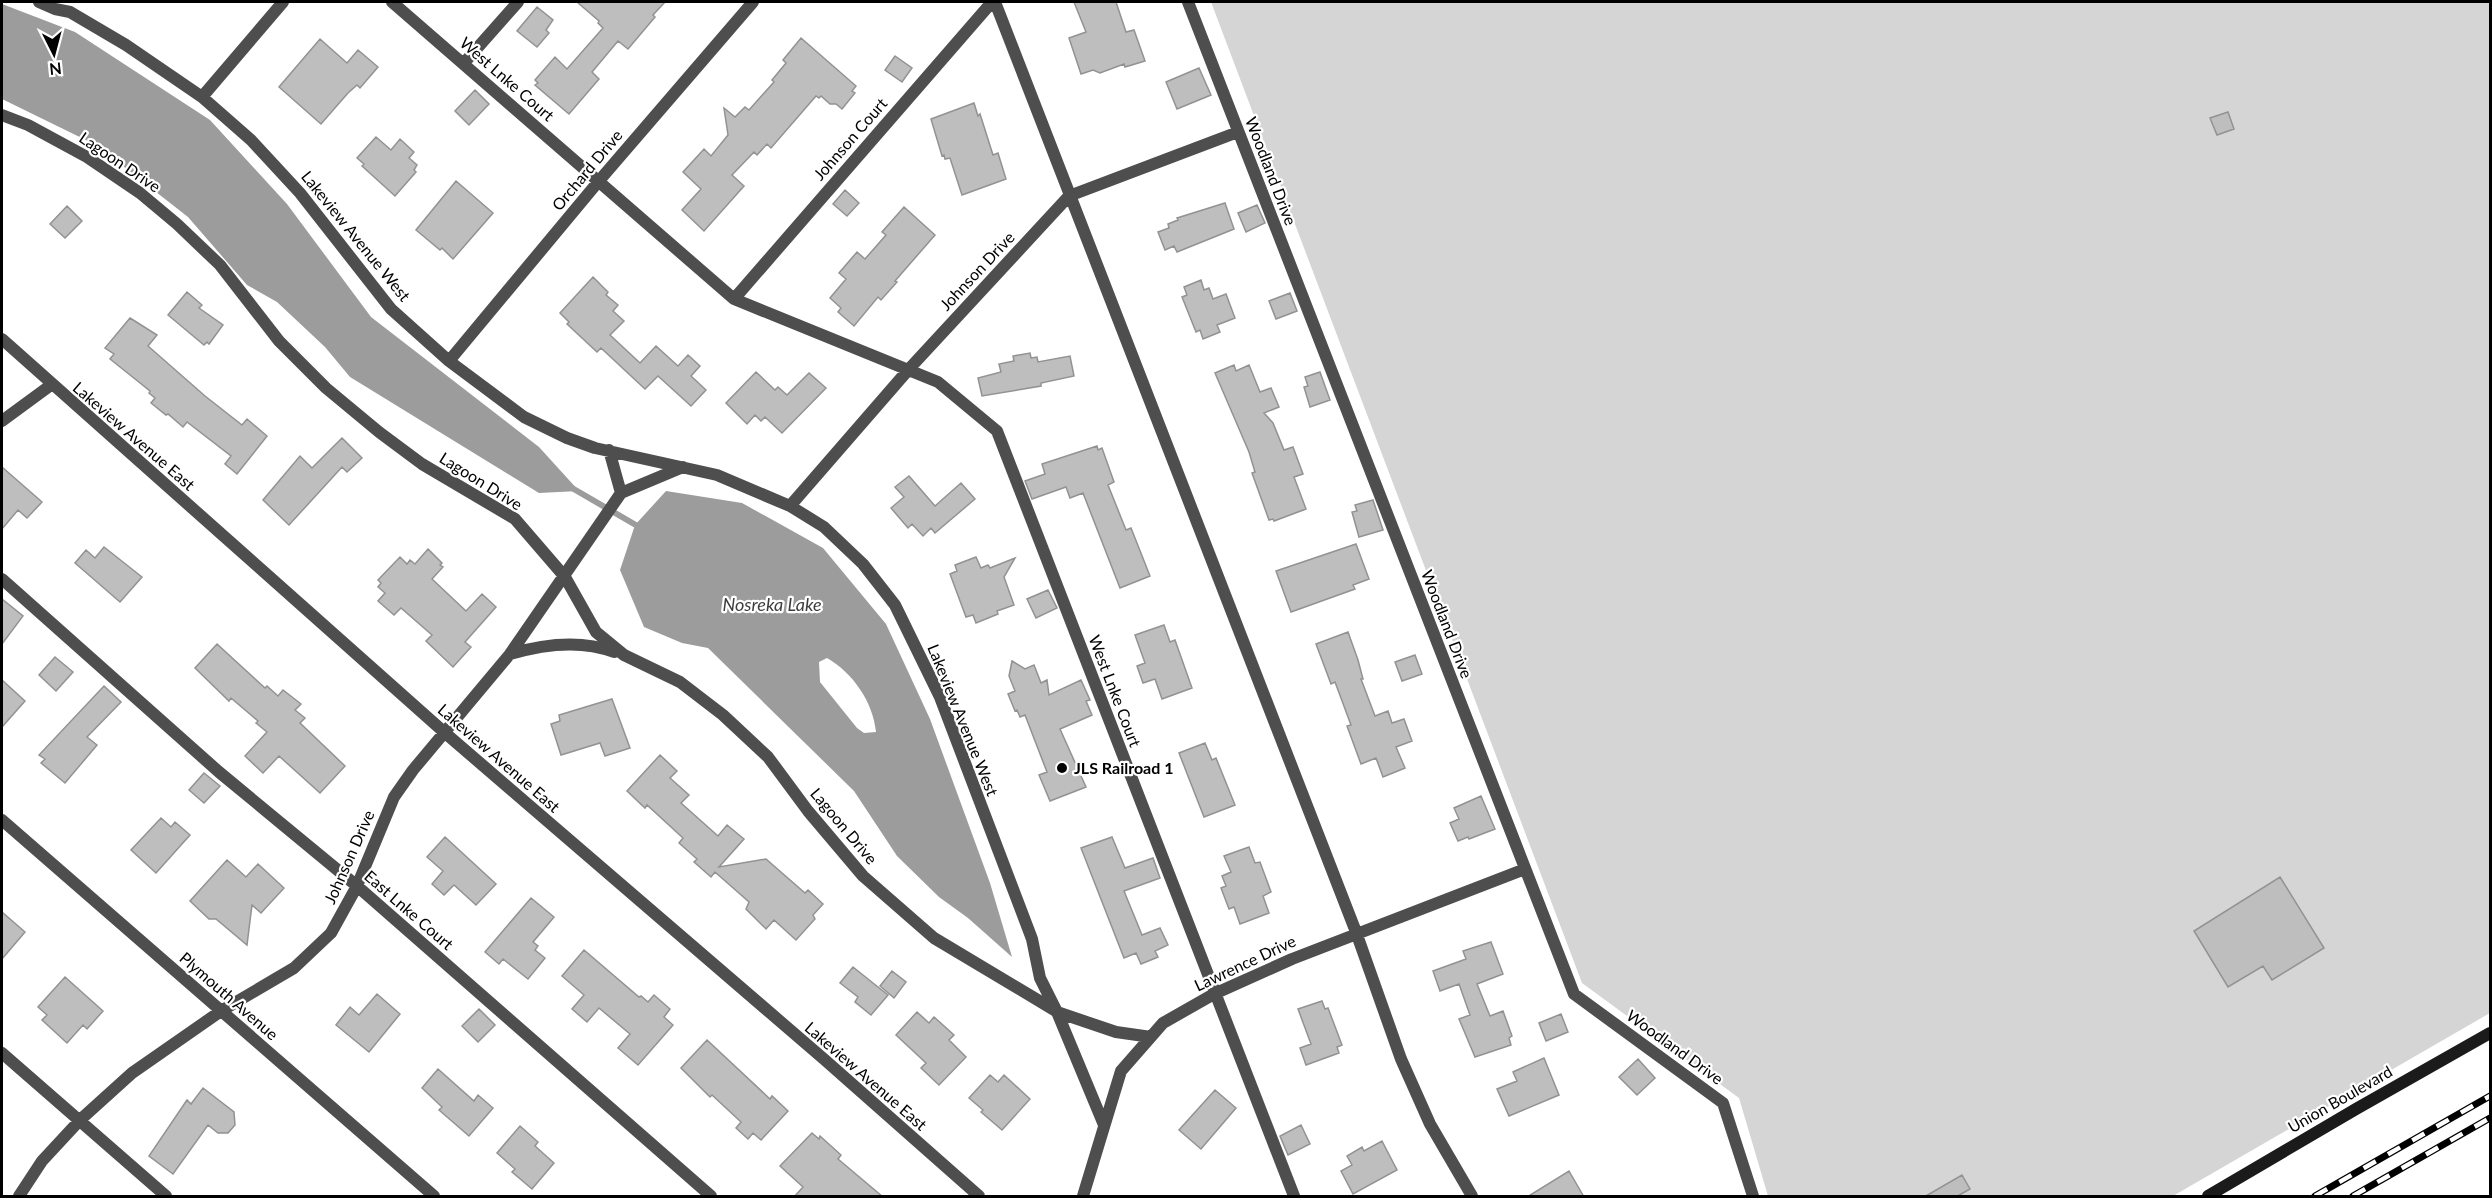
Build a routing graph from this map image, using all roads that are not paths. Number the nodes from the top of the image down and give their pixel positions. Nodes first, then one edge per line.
1 (39, 2) edge
2 (283, 2) edge
3 (392, 2) edge
4 (518, 2) edge
5 (753, 2) edge
6 (994, 2) edge
7 (1188, 2) edge
8 (464, 63) junction
9 (202, 97) junction
10 (2, 115) edge
11 (1238, 132) junction
12 (598, 182) junction
13 (1069, 196) junction
14 (734, 299) junction
15 (2, 339) edge
16 (449, 361) junction
17 (909, 369) junction
18 (51, 385) junction
19 (2, 422) edge
20 (609, 450) junction
21 (683, 467) junction
22 (621, 493) junction
23 (790, 506) junction
24 (565, 577) junction
25 (2, 579) edge
26 (510, 654) junction
27 (624, 656) junction
28 (444, 732) junction
29 (2, 820) edge
30 (1525, 869) junction
31 (357, 886) junction
32 (1356, 932) junction
33 (1214, 994) junction
34 (221, 1011) junction
35 (1057, 1012) junction
36 (2490, 1033) edge
37 (1151, 1037) junction
38 (2, 1053) edge
39 (80, 1120) junction
40 (1104, 1125) junction
41 (19, 1197) edge
42 (166, 1197) edge
43 (434, 1197) edge
44 (711, 1197) edge
45 (979, 1197) edge
46 (1083, 1197) edge
47 (1294, 1197) edge
48 (1472, 1197) edge
49 (1753, 1197) edge
50 (2208, 1197) edge

1 - 9 street, Lakeview Avenue West
2 - 9 street
3 - 8 street, West Lnke Court
4 - 8 street
5 - 12 street, Orchard Drive
6 - 13 street
6 - 14 street, Johnson Court
7 - 11 street, Woodland Drive
8 - 12 street, West Lnke Court
9 - 16 street, Lakeview Avenue West
10 - 24 street, Lagoon Drive
11 - 13 street, Johnson Drive
11 - 30 street, Woodland Drive
12 - 14 street, West Lnke Court
12 - 16 street, Orchard Drive
13 - 17 street, Johnson Drive
13 - 32 street
14 - 17 street, West Lnke Court
15 - 18 street, Lakeview Avenue East
16 - 20 street, Lakeview Avenue West
17 - 23 street, Johnson Drive
17 - 33 street, West Lnke Court
18 - 19 street
18 - 28 street, Lakeview Avenue East
20 - 21 street, Lakeview Avenue West
20 - 22 street
21 - 22 street
21 - 23 street, Lakeview Avenue West
22 - 24 street, Johnson Drive
23 - 35 street, Lakeview Avenue West
24 - 26 street, Johnson Drive
24 - 27 street, Lagoon Drive
25 - 31 street, East Lnke Court
26 - 27 street
26 - 28 street, Johnson Drive
27 - 35 street, Lagoon Drive
28 - 31 street, Johnson Drive
28 - 45 street, Lakeview Avenue East
29 - 34 street, Plymouth Avenue
30 - 32 street, Lawrence Drive
30 - 49 street, Woodland Drive
31 - 34 street, Johnson Drive
31 - 44 street, East Lnke Court
32 - 33 street, Lawrence Drive
32 - 48 street
33 - 37 street, Lawrence Drive
33 - 47 street, West Lnke Court
34 - 39 street, Johnson Drive
34 - 43 street, Plymouth Avenue
35 - 37 street, Lagoon Drive
35 - 40 street
36 - 50 main road, Union Boulevard
37 - 40 street, Lawrence Drive
38 - 39 street
39 - 41 street, Johnson Drive
39 - 42 street
40 - 46 street, Lawrence Drive

